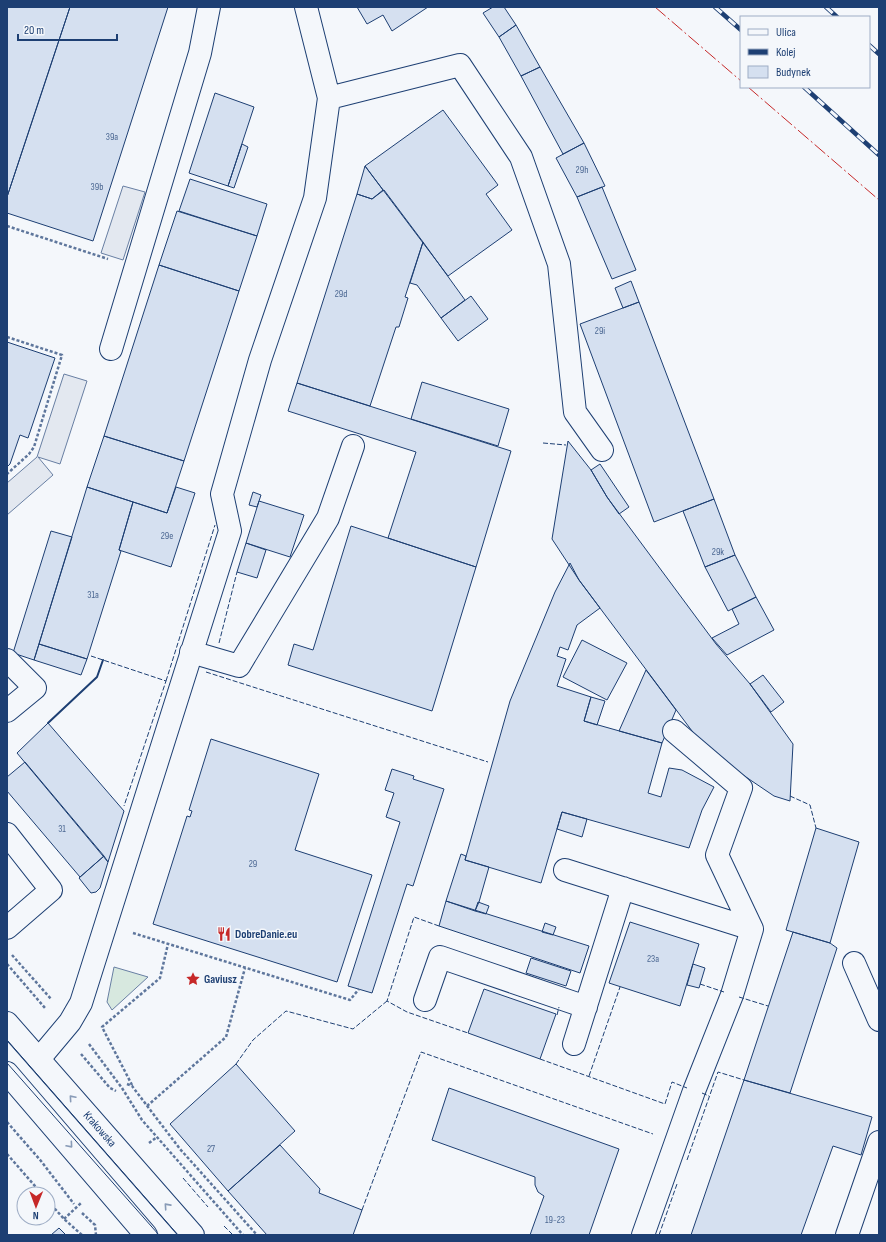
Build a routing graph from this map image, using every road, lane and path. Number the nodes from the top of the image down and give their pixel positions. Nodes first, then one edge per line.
1 (210, 7) edge
2 (306, 7) edge
3 (329, 98) junction
4 (7, 226) edge
5 (135, 268) junction
6 (7, 337) edge
7 (111, 349) dead end
8 (352, 446) dead end
9 (602, 450) dead end
10 (7, 474) edge
11 (191, 652) junction
12 (7, 660) edge
13 (7, 711) edge
14 (674, 731) dead end
15 (7, 834) edge
16 (565, 870) dead end
17 (623, 888) junction
18 (105, 924) junction
19 (7, 928) edge
20 (752, 929) junction
21 (168, 944) junction
22 (7, 949) edge
23 (854, 963) dead end
24 (7, 964) edge
25 (244, 968) junction
26 (359, 989) dead end
27 (51, 1000) dead end
28 (425, 1000) dead end
29 (586, 1007) junction
30 (48, 1012) dead end
31 (879, 1020) edge
32 (7, 1023) edge
33 (89, 1043) dead end
34 (574, 1044) dead end
35 (79, 1051) dead end
36 (39, 1059) junction
37 (7, 1073) edge
38 (127, 1084) dead end
39 (132, 1086) junction
40 (116, 1091) dead end
41 (147, 1106) junction
42 (7, 1122) edge
43 (879, 1142) edge
44 (7, 1154) edge
45 (35, 1186) edge
46 (85, 1200) dead end
47 (74, 1204) dead end
48 (56, 1210) edge
49 (82, 1213) dead end
50 (64, 1220) junction
51 (255, 1234) edge
52 (82, 1235) edge
53 (96, 1235) edge
54 (146, 1235) edge
55 (193, 1235) edge
56 (242, 1235) edge
57 (643, 1235) edge
58 (847, 1235) edge

1 - 5 main road
2 - 3 main road
3 - 9 main road
3 - 11 main road
4 - 5 path
5 - 7 main road
6 - 10 path
8 - 11 main road
11 - 18 main road
12 - 13 main road
14 - 20 main road
15 - 19 main road
16 - 17 main road
17 - 20 main road
17 - 29 main road
18 - 21 path
18 - 36 main road
20 - 57 main road
21 - 25 path
21 - 39 path
22 - 27 path
23 - 31 main road
24 - 30 path
25 - 26 path
25 - 41 path
28 - 29 main road
29 - 34 main road
32 - 36 main road, Krakowska
33 - 56 path
35 - 40 path
55 -> 36 main road, Krakowska
37 -> 54 main road
38 - 39 path
39 - 41 path
41 - 51 path
42 - 47 path
43 - 58 main road
44 - 45 path
46 - 50 path
48 - 50 path
49 - 53 path
50 - 52 path

